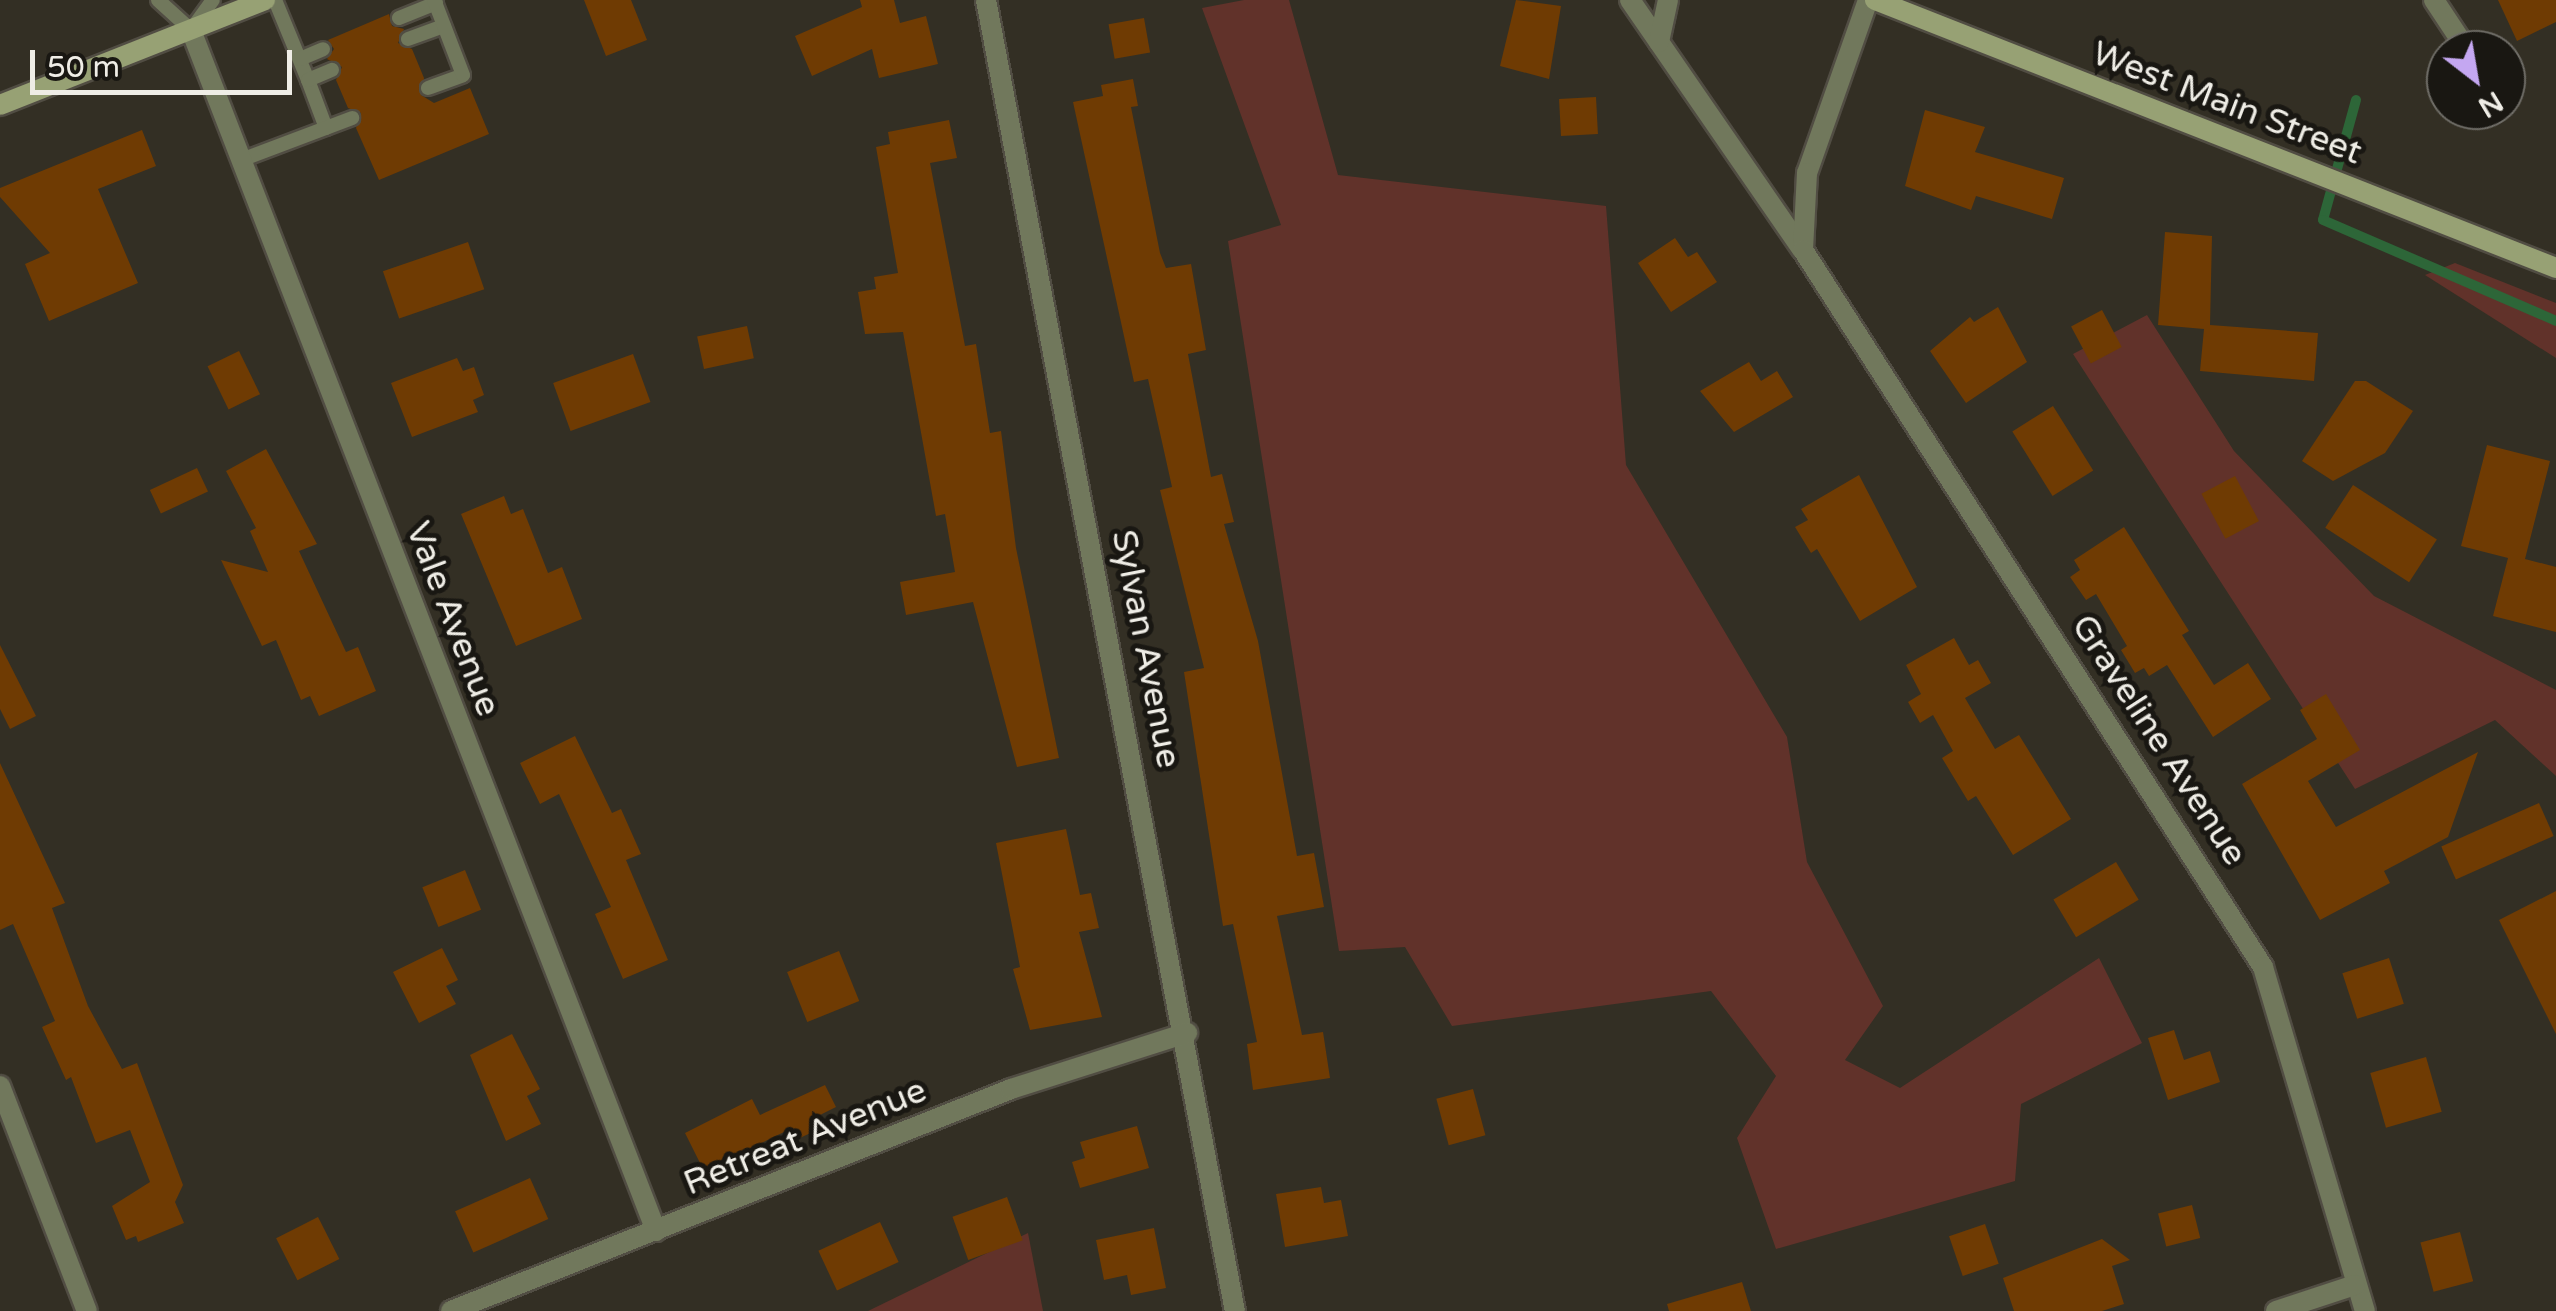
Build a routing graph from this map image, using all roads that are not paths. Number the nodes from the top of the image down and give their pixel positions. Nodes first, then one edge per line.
1 (158, 0) edge
2 (214, 0) edge
3 (265, 0) edge
4 (276, 0) edge
5 (986, 0) edge
6 (1630, 0) edge
7 (1668, 0) edge
8 (2434, 0) edge
9 (1879, 1) edge
10 (435, 2) edge
11 (398, 18) dead end
12 (444, 26) junction
13 (190, 30) junction
14 (2454, 30) edge
15 (408, 40) dead end
16 (1659, 42) junction
17 (324, 49) dead end
18 (300, 59) junction
19 (332, 70) dead end
20 (308, 80) junction
21 (428, 88) dead end
22 (0, 105) edge
23 (352, 118) dead end
24 (326, 128) junction
25 (241, 160) junction
26 (1803, 250) junction
27 (2556, 268) edge
28 (1187, 1032) junction
29 (0, 1086) edge
30 (656, 1231) junction
31 (2355, 1285) junction
32 (87, 1311) edge
33 (451, 1311) edge
34 (1235, 1311) edge
35 (2276, 1311) edge
36 (2365, 1311) edge

1 - 13 lane
2 - 13 lane
3 - 13 main road
4 - 18 lane
5 - 28 street, Sylvan Avenue
6 - 16 street, Graveline Avenue
7 - 16 street
8 - 14 street
9 - 26 street
9 - 27 main road, West Main Street
10 - 11 lane
10 - 12 lane
12 - 15 lane
12 - 21 lane
13 - 22 main road
13 - 25 street, Vale Avenue
16 - 26 street, Graveline Avenue
17 - 18 lane
18 - 20 lane
19 - 20 lane
20 - 24 lane
23 - 24 lane
24 - 25 lane
25 - 30 street, Vale Avenue
26 - 31 street, Graveline Avenue
28 - 30 street, Retreat Avenue
28 - 34 street, Sylvan Avenue
29 - 32 street
30 - 33 street, Retreat Avenue
31 - 35 street
31 - 36 street, Graveline Avenue

